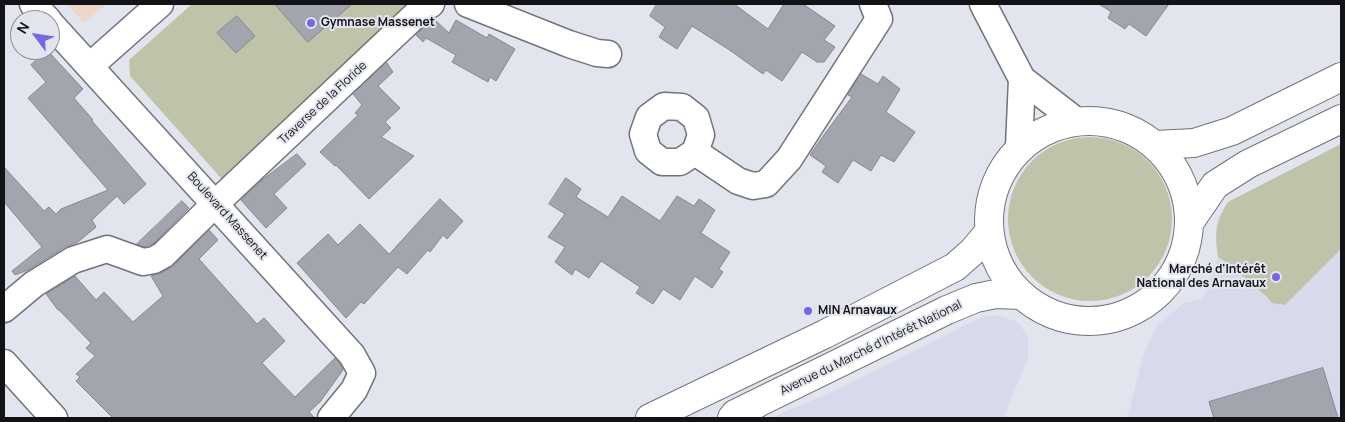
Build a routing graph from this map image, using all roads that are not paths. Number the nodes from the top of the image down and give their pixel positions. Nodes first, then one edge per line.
1 (160, 4) edge
2 (431, 4) edge
3 (468, 4) edge
4 (873, 4) edge
5 (983, 4) edge
6 (60, 33) edge
7 (608, 54) dead end
8 (90, 66) junction
9 (1341, 77) edge
10 (1022, 79) junction
11 (1341, 119) edge
12 (1075, 120) junction
13 (1156, 145) junction
14 (1019, 147) junction
15 (695, 152) dead end
16 (216, 203) junction
17 (1189, 224) junction
18 (988, 233) junction
19 (1020, 295) junction
20 (4, 310) edge
21 (4, 362) edge
22 (756, 404) junction
23 (54, 418) edge
24 (331, 418) edge
25 (650, 418) edge
26 (725, 418) edge
27 (732, 418) edge

1 - 8 street
2 - 16 street, Traverse de la Floride
3 - 7 street
4 - 15 street
5 - 10 street
6 - 8 street, Boulevard Massenet
8 - 16 street, Boulevard Massenet
9 - 13 main road
10 - 12 street
10 - 14 street
11 - 17 main road
12 - 13 main road
12 - 14 main road
13 - 17 main road
14 - 18 main road
16 - 20 street, Traverse de la Floride
16 - 24 street, Boulevard Massenet
17 - 19 main road
18 - 19 main road
18 - 25 main road
19 - 22 main road, Avenue du Marché d'Intérêt National
21 - 23 street
22 - 26 main road, Avenue du Marché d'Intérêt National
22 - 27 main road

